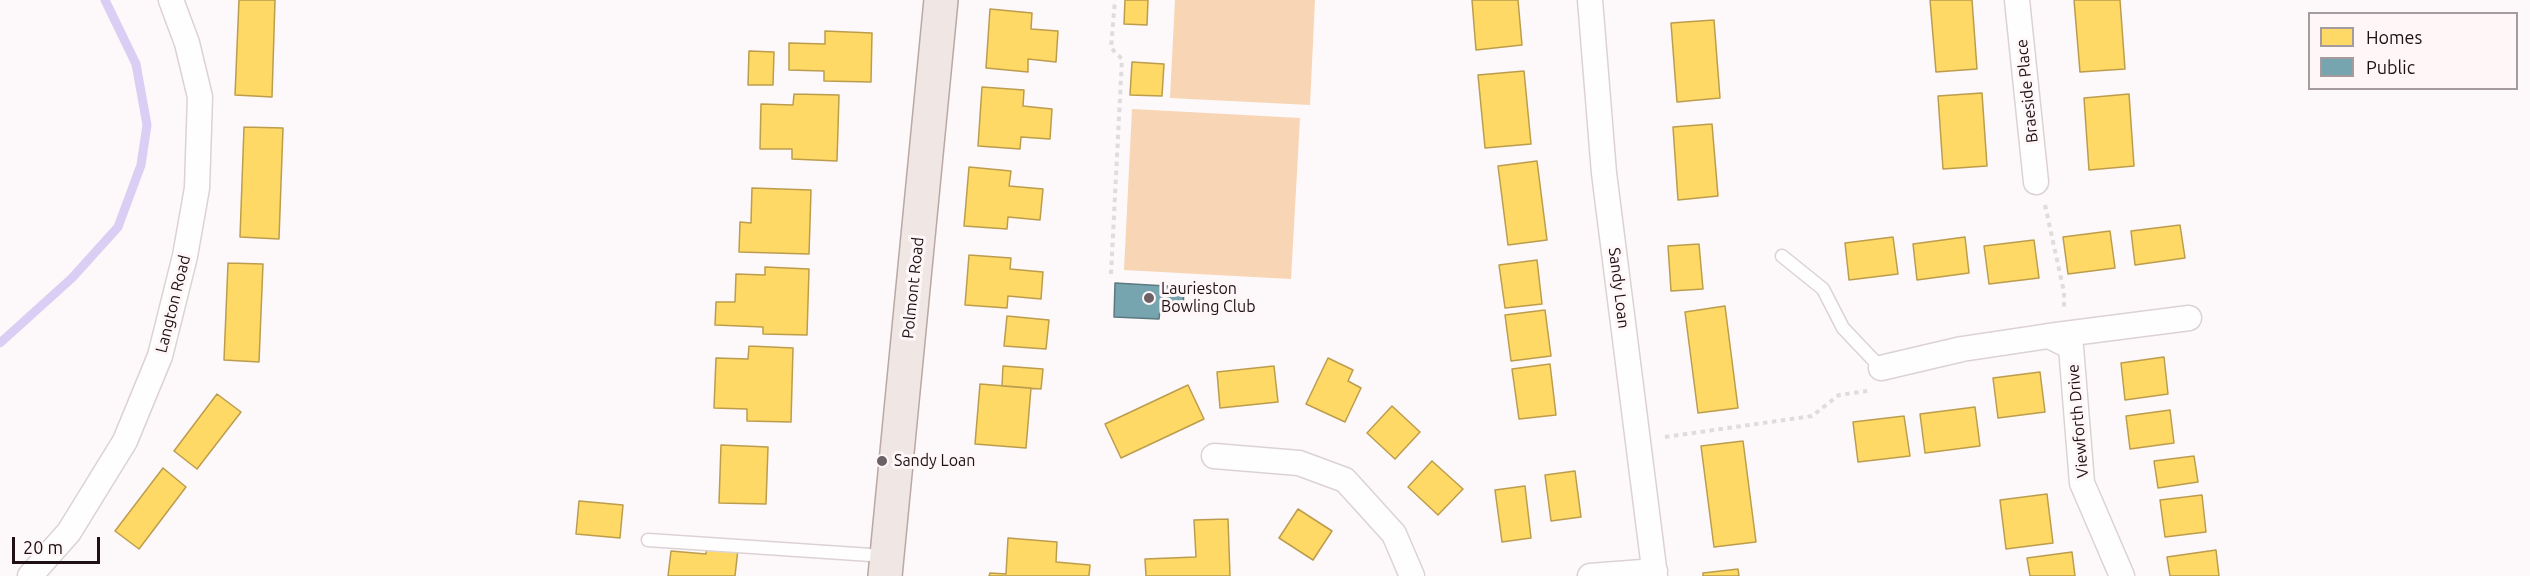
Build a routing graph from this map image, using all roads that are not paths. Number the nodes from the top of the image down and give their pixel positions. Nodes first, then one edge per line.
1 (171, 0) edge
2 (940, 0) edge
3 (1590, 0) edge
4 (2017, 0) edge
5 (2036, 182) road end
6 (1782, 256) dead end
7 (2189, 318) dead end
8 (2056, 335) junction
9 (1881, 368) joint
10 (1214, 456) dead end
11 (648, 540) dead end
12 (886, 566) edge
13 (1655, 574) edge
14 (30, 576) edge
15 (1412, 576) edge
16 (1590, 576) edge
17 (2122, 576) edge

1 - 14 street, Langton Road
2 - 12 main road, Polmont Road
3 - 13 street, Sandy Loan
4 - 5 street, Braeside Place
6 - 9 lane
7 - 8 street
8 - 9 street
8 - 17 street, Viewforth Drive
10 - 15 street
11 - 12 lane
13 - 16 street

